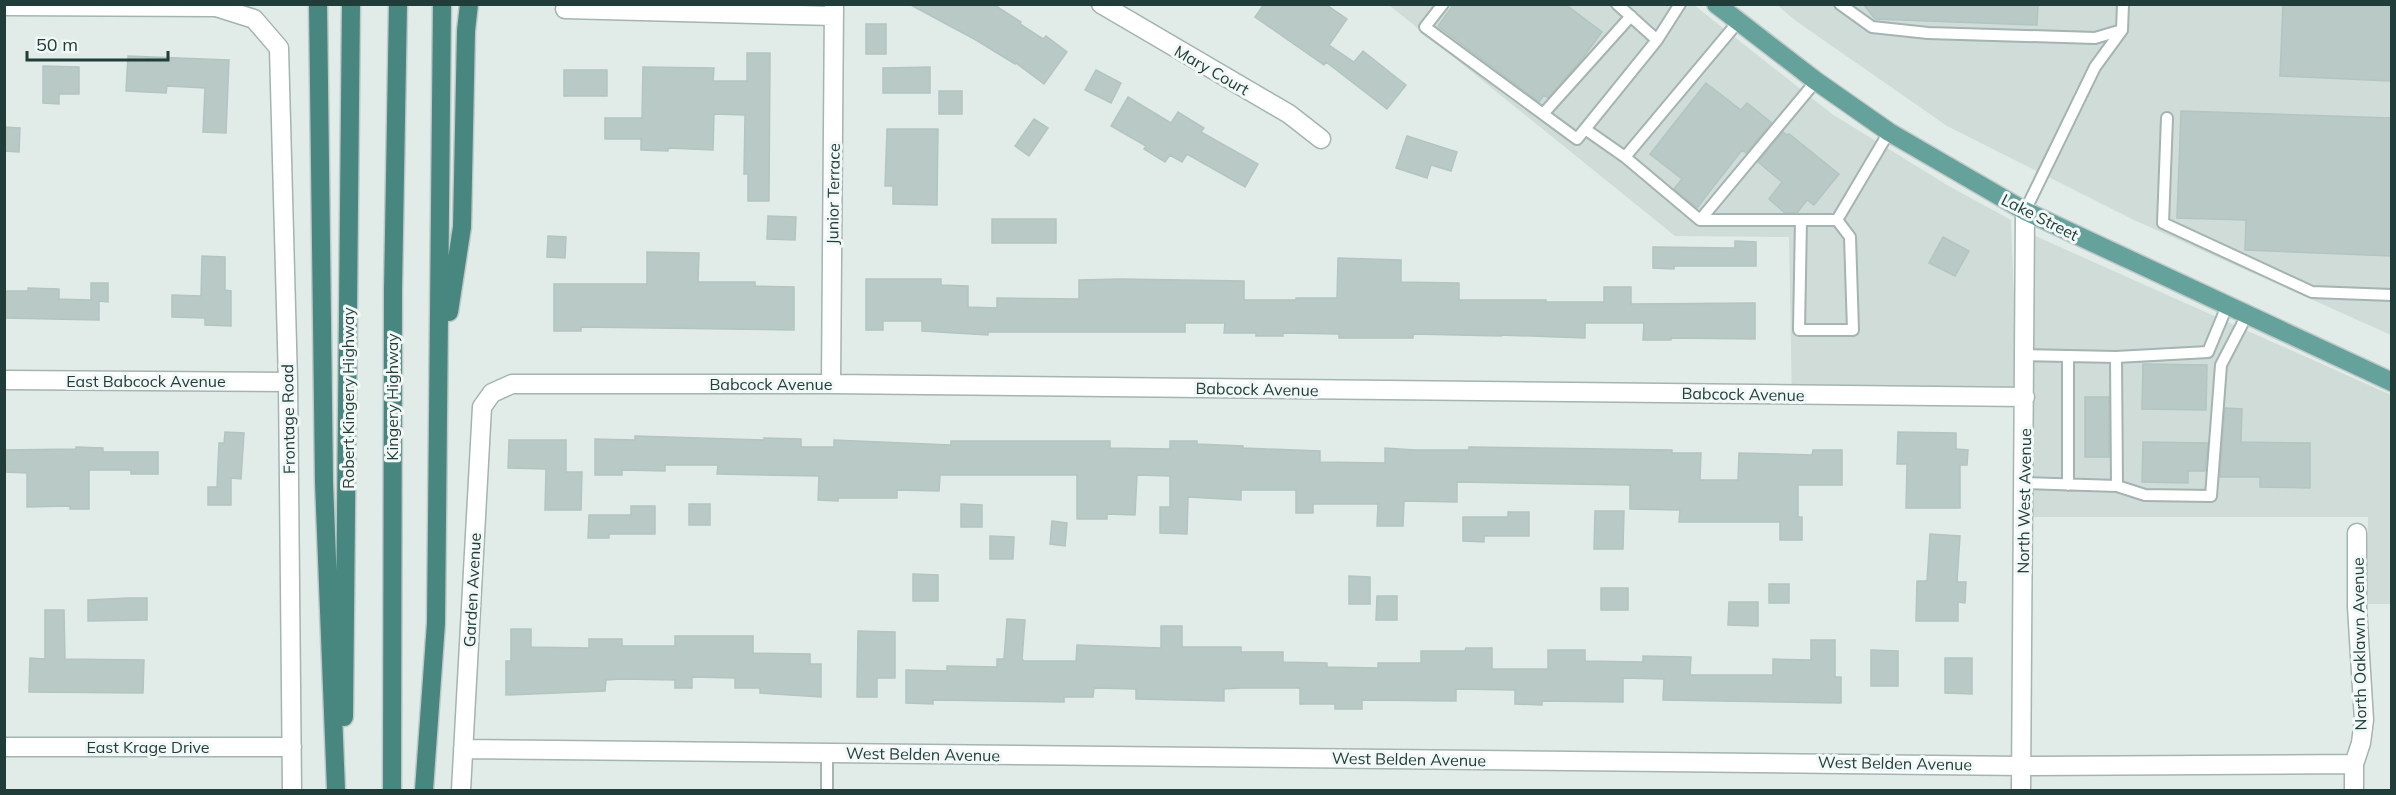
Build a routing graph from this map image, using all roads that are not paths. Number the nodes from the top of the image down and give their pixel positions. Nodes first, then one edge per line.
1 (313, 4) edge
2 (318, 4) edge
3 (351, 4) edge
4 (398, 4) edge
5 (442, 4) edge
6 (470, 4) edge
7 (1101, 4) edge
8 (1443, 4) edge
9 (1617, 4) edge
10 (1680, 4) edge
11 (1716, 4) edge
12 (1840, 4) edge
13 (2123, 4) edge
14 (106, 5) edge
15 (4, 6) edge
16 (565, 9) dead end
17 (834, 10) edge
18 (1631, 16) junction
19 (1738, 22) junction
20 (2122, 30) junction
21 (1657, 40) junction
22 (1816, 81) junction
23 (318, 86) junction
24 (1543, 114) junction
25 (2167, 118) dead end
26 (1585, 129) junction
27 (1889, 132) junction
28 (1321, 139) dead end
29 (1624, 157) junction
30 (2025, 211) junction
31 (1700, 220) junction
32 (1801, 220) junction
33 (1837, 220) junction
34 (2391, 295) edge
35 (2227, 306) junction
36 (2247, 315) junction
37 (2208, 352) junction
38 (2024, 355) junction
39 (2068, 356) junction
40 (2116, 357) junction
41 (2221, 365) junction
42 (439, 379) junction
43 (4, 380) edge
44 (288, 382) junction
45 (2391, 382) edge
46 (831, 384) junction
47 (492, 393) joint
48 (2025, 397) junction
49 (2024, 483) junction
50 (2067, 484) junction
51 (2117, 486) junction
52 (2357, 533) dead end
53 (4, 747) edge
54 (292, 747) junction
55 (463, 749) junction
56 (827, 753) junction
57 (2354, 764) junction
58 (2021, 766) junction
59 (292, 790) edge
60 (336, 790) edge
61 (343, 790) edge
62 (392, 790) edge
63 (424, 790) edge
64 (461, 790) edge
65 (827, 790) edge
66 (2021, 790) edge
67 (2354, 790) edge

1 - 23 highway
2 - 23 highway
3 - 61 highway, Robert Kingery Highway
4 - 62 highway, Kingery Highway
5 - 42 highway
6 - 42 highway
7 - 28 street, Mary Court
8 - 24 lane
9 - 18 lane
10 - 21 lane
11 - 19 main road, Lake Street
12 - 20 lane
13 - 20 lane
14 - 15 street
14 - 44 street, Frontage Road
16 - 17 street
17 - 46 street, Junior Terrace
18 - 21 lane
18 - 24 lane
19 - 22 main road, Lake Street
19 - 29 lane
20 - 30 lane
21 - 26 lane
22 - 27 main road, Lake Street
22 - 31 lane
23 - 60 highway
24 - 26 lane
25 - 34 lane
26 - 29 lane
27 - 30 main road, Lake Street
27 - 33 lane
29 - 31 lane
30 - 35 main road, Lake Street
30 - 38 street, North West Avenue
31 - 32 lane
32 - 33 lane
32 - 33 lane
35 - 36 main road, Lake Street
35 - 37 lane
36 - 41 lane
36 - 45 main road, Lake Street
37 - 40 lane
37 - 41 lane
38 - 39 lane
38 - 48 street, North West Avenue
39 - 40 lane
39 - 50 lane
40 - 51 lane
41 - 51 lane
42 - 63 highway
43 - 44 street, East Babcock Avenue
44 - 54 street, Frontage Road
46 - 47 street, Babcock Avenue
46 - 48 street, Babcock Avenue
47 - 55 street, Garden Avenue
48 - 49 street, North West Avenue
49 - 50 lane
49 - 58 street, North West Avenue
50 - 51 lane
52 - 57 street, North Oaklawn Avenue
53 - 54 street, East Krage Drive
54 - 59 street, Frontage Road
55 - 56 street, West Belden Avenue
55 - 64 street, Garden Avenue
56 - 58 street, West Belden Avenue
56 - 65 lane
57 - 58 street, West Belden Avenue
57 - 67 street, North Oaklawn Avenue
58 - 66 street, North West Avenue

